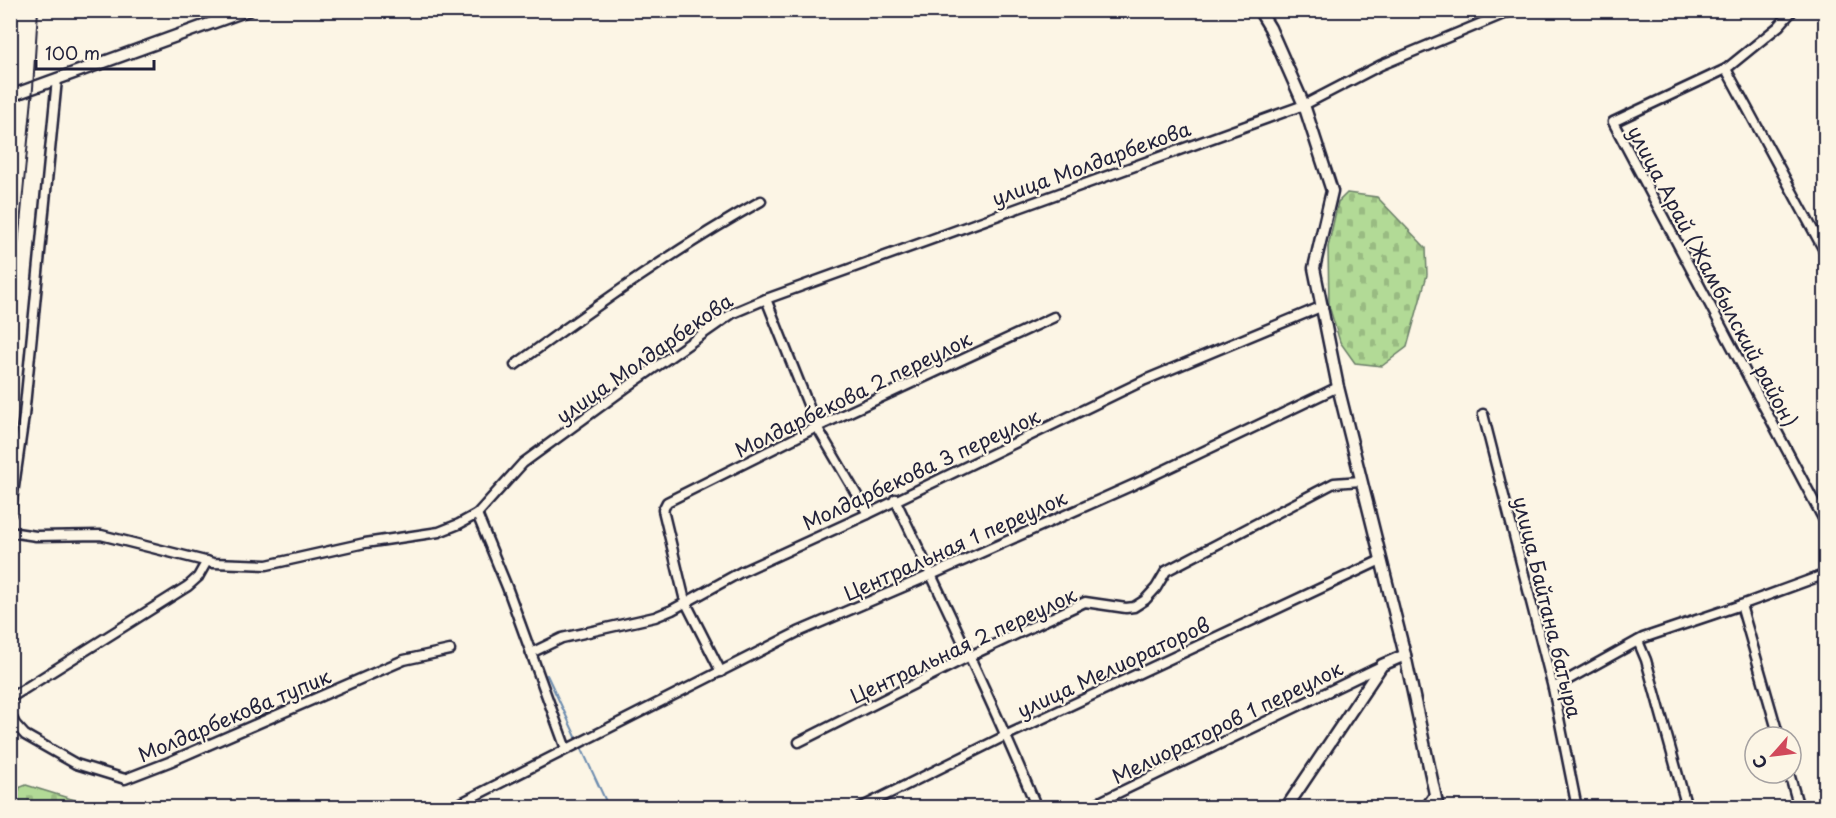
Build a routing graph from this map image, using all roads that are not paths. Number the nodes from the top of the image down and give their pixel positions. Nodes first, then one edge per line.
1 (248, 10) edge
2 (1259, 10) edge
3 (1513, 10) edge
4 (1793, 10) edge
5 (1726, 69) junction
6 (57, 79) junction
7 (10, 96) edge
8 (1304, 105) junction
9 (761, 201) dead end
10 (1826, 254) edge
11 (766, 299) junction
12 (1323, 306) junction
13 (1054, 317) dead end
14 (515, 365) dead end
15 (1338, 387) junction
16 (1483, 414) dead end
17 (817, 427) junction
18 (1361, 481) junction
19 (895, 499) junction
20 (477, 514) junction
21 (868, 514) junction
22 (10, 515) edge
23 (1826, 524) edge
24 (10, 532) edge
25 (1381, 560) junction
26 (207, 561) junction
27 (1826, 574) edge
28 (931, 575) junction
29 (685, 601) junction
30 (1741, 605) junction
31 (1638, 641) junction
32 (450, 650) dead end
33 (531, 653) junction
34 (1405, 655) junction
35 (970, 656) junction
36 (1382, 665) junction
37 (721, 672) junction
38 (1553, 688) junction
39 (10, 698) edge
40 (10, 714) edge
41 (1776, 725) edge
42 (1007, 735) junction
43 (799, 742) dead end
44 (566, 749) junction
45 (1793, 785) edge
46 (1434, 795) junction
47 (451, 807) edge
48 (860, 807) edge
49 (1037, 807) edge
50 (1087, 807) edge
51 (1286, 807) edge
52 (1425, 807) edge
53 (1438, 807) edge
54 (1577, 807) edge
55 (1687, 807) edge
56 (1799, 807) edge

1 - 6 street
2 - 8 street
3 - 8 street, улица Молдарбекова
4 - 5 street
5 - 10 street
5 - 23 street, улица Арай (Жамбылский район)
6 - 7 street
6 - 22 street
8 - 11 street, улица Молдарбекова
8 - 12 street
9 - 14 street
11 - 17 street
11 - 20 street, улица Молдарбекова
12 - 15 street
12 - 19 street, Молдарбекова 3 переулок
13 - 17 street, Молдарбекова 2 переулок
15 - 18 street
15 - 28 street, Центральная 1 переулок
16 - 38 street, улица Байтана батыра
17 - 21 street
17 - 29 street, Молдарбекова 2 переулок
18 - 25 street
18 - 35 street, Центральная 2 переулок
19 - 21 street, Молдарбекова 3 переулок
19 - 28 street
20 - 26 street, улица Молдарбекова
20 - 33 street
21 - 29 street, Молдарбекова 3 переулок
24 - 26 street, улица Молдарбекова
25 - 34 street
25 - 42 street, улица Мелиораторов
26 - 39 street
27 - 30 street
28 - 35 street
28 - 37 street, Центральная 1 переулок
29 - 33 street, Молдарбекова 3 переулок
29 - 37 street
30 - 31 street
30 - 41 street
31 - 38 street
31 - 55 street
32 - 40 street, Молдарбекова тупик
33 - 44 street
34 - 36 street
34 - 46 street
35 - 42 street
35 - 43 street, Центральная 2 переулок
36 - 50 street, Мелиораторов 1 переулок
36 - 51 street
37 - 44 street, Центральная 1 переулок
38 - 54 street, улица Байтана батыра
42 - 48 street, улица Мелиораторов
42 - 49 street
44 - 47 street, Центральная 1 переулок
45 - 56 street
46 - 52 street
46 - 53 street

